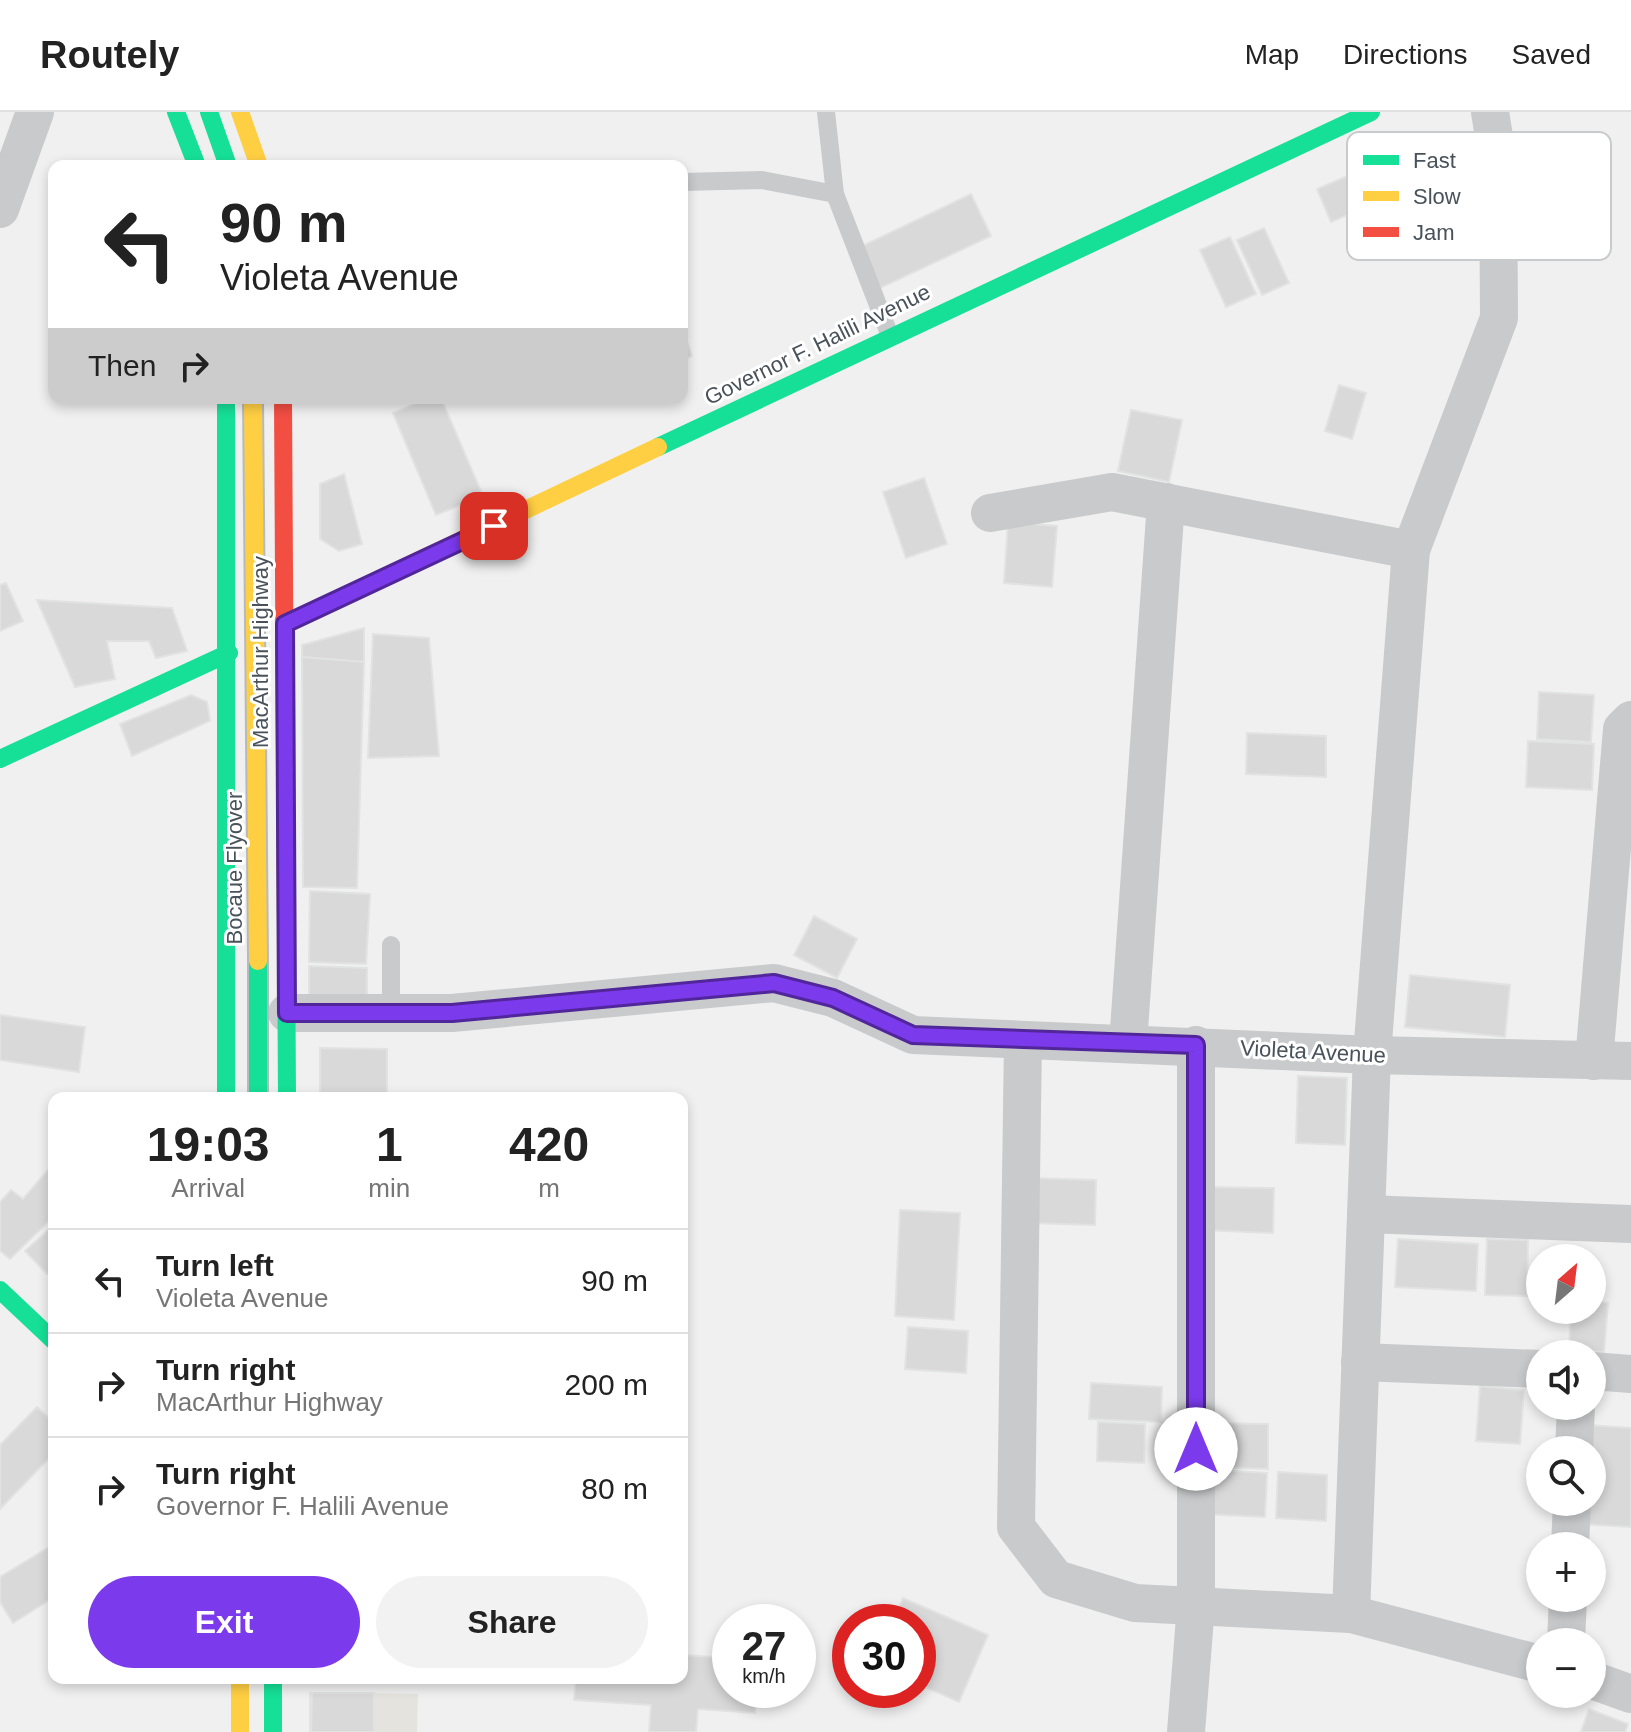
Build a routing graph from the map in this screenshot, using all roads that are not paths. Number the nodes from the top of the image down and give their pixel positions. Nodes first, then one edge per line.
1 (35, 112) edge
2 (176, 112) edge
3 (209, 112) edge
4 (240, 112) edge
5 (826, 112) edge
6 (1371, 112) edge
7 (1490, 112) edge
8 (1493, 132) edge
9 (195, 160) edge
10 (226, 160) edge
11 (257, 160) edge
12 (688, 182) edge
13 (835, 194) junction
14 (0, 209) edge
15 (1499, 260) edge
16 (890, 336) junction
17 (226, 404) edge
18 (253, 404) edge
19 (283, 404) edge
20 (1166, 502) junction
21 (990, 513) dead end
22 (1411, 550) junction
23 (285, 624) junction
24 (229, 653) junction
25 (1631, 720) edge
26 (0, 759) edge
27 (391, 945) dead end
28 (287, 1013) junction
29 (391, 1014) junction
30 (1023, 1040) junction
31 (1128, 1044) junction
32 (1196, 1045) junction
33 (1372, 1055) junction
34 (1594, 1061) junction
35 (1631, 1061) edge
36 (226, 1092) edge
37 (258, 1092) edge
38 (287, 1092) edge
39 (1366, 1214) junction
40 (1631, 1224) edge
41 (0, 1290) edge
42 (48, 1335) edge
43 (1360, 1362) junction
44 (1526, 1368) edge
45 (1606, 1372) edge
46 (1631, 1374) edge
47 (1196, 1605) junction
48 (1351, 1614) junction
49 (1526, 1660) edge
50 (240, 1684) edge
51 (273, 1684) edge
52 (1606, 1685) edge
53 (1631, 1694) edge
54 (240, 1732) edge
55 (273, 1732) edge
56 (1186, 1732) edge

1 - 14 street
2 - 9 main road
3 - 10 main road
4 - 11 main road
5 - 13 lane
6 - 16 main road, Governor F. Halili Avenue
7 - 8 street
12 - 13 lane
13 - 16 lane
15 - 22 street
16 - 23 main road, Governor F. Halili Avenue
17 - 24 main road, MacArthur Highway
18 - 37 main road, Bocaue Flyover, bridge
19 - 23 main road, MacArthur Highway
20 - 21 street
20 - 22 street
20 - 31 street
22 - 33 street
23 - 28 main road, MacArthur Highway
24 - 26 main road
24 - 36 main road, MacArthur Highway
25 - 34 street
27 - 29 lane
28 - 29 street, Violeta Avenue
28 - 38 main road, MacArthur Highway
29 - 30 street, Violeta Avenue
30 - 31 street, Violeta Avenue
30 - 47 street
31 - 32 street, Violeta Avenue
32 - 33 street, Violeta Avenue
32 - 47 street
33 - 34 street, Violeta Avenue
33 - 39 street
34 - 35 street, Violeta Avenue
39 - 40 street
39 - 43 street
41 - 42 main road
43 - 44 street
43 - 48 street
45 - 46 street
47 - 48 street
47 - 56 street
48 - 49 street
50 - 54 main road
51 - 55 main road
52 - 53 street

